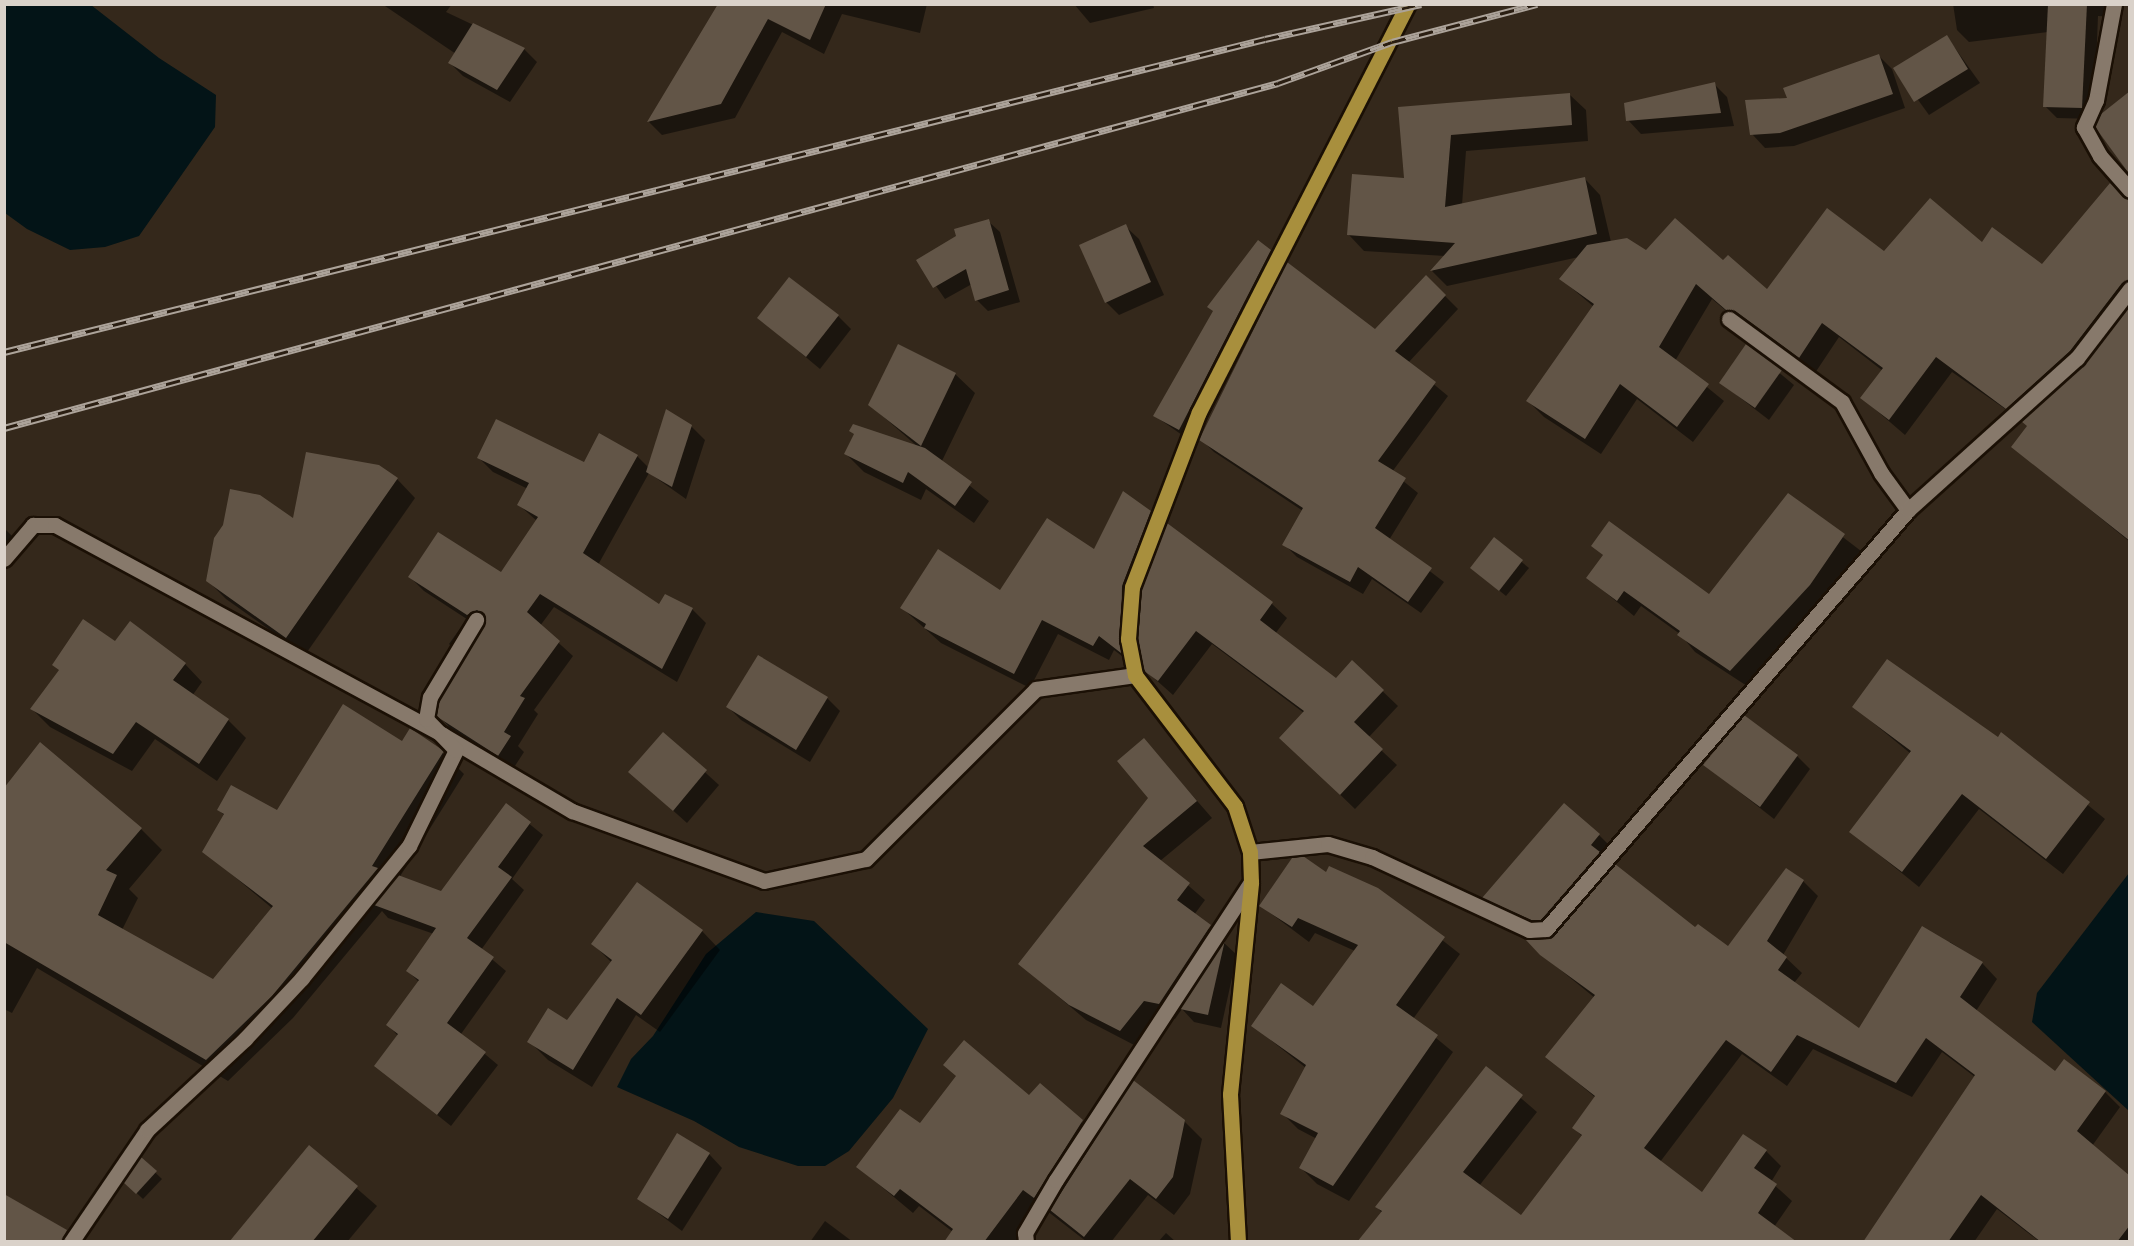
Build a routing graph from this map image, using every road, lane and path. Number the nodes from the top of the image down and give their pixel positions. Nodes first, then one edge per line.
1 (1408, 4) edge
2 (2114, 4) edge
3 (2130, 190) edge
4 (2130, 289) edge
5 (1729, 319) dead end
6 (1908, 510) junction
7 (4, 559) edge
8 (476, 620) dead end
9 (1135, 675) junction
10 (443, 735) junction
11 (1250, 852) junction
12 (1251, 882) junction
13 (71, 1242) edge
14 (1026, 1242) edge
15 (1238, 1242) edge

1 - 9 main road
2 - 3 street
4 - 6 street
5 - 6 street
6 - 11 street
7 - 10 street
8 - 10 street
9 - 10 street
9 - 11 main road
10 - 13 street
11 - 12 main road
12 - 14 street
12 - 15 main road

